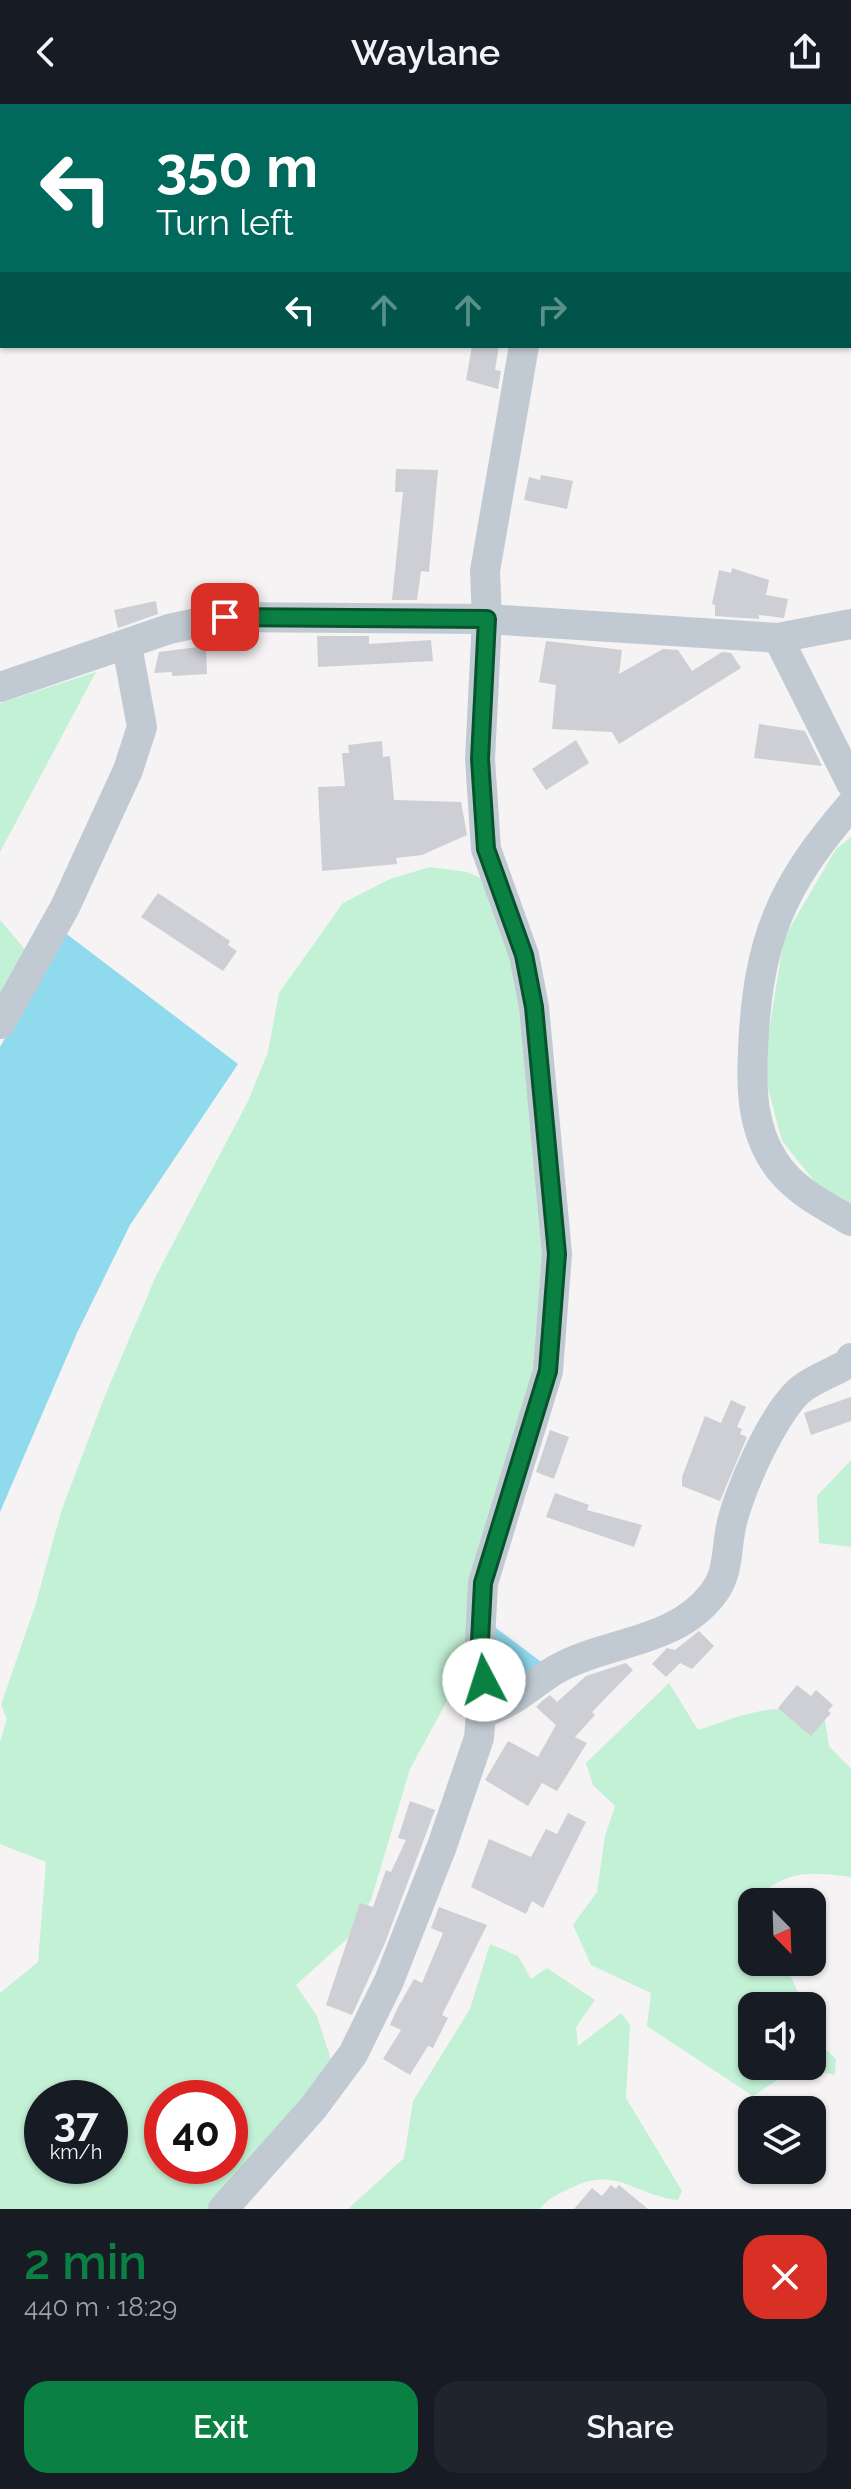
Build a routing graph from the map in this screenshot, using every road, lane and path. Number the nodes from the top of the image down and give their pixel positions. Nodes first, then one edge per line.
1 (524, 348) edge
2 (487, 619) junction
3 (851, 624) edge
4 (778, 638) junction
5 (127, 646) junction
6 (1, 688) edge
7 (851, 783) edge
8 (851, 805) edge
9 (0, 1024) edge
10 (851, 1221) edge
11 (851, 1358) edge
12 (482, 1713) junction
13 (223, 2209) edge

1 - 2 street
2 - 4 street
2 - 5 street
2 - 12 street
3 - 4 street
4 - 7 street
5 - 6 street
5 - 9 street
8 - 10 street
11 - 12 street
12 - 13 street

